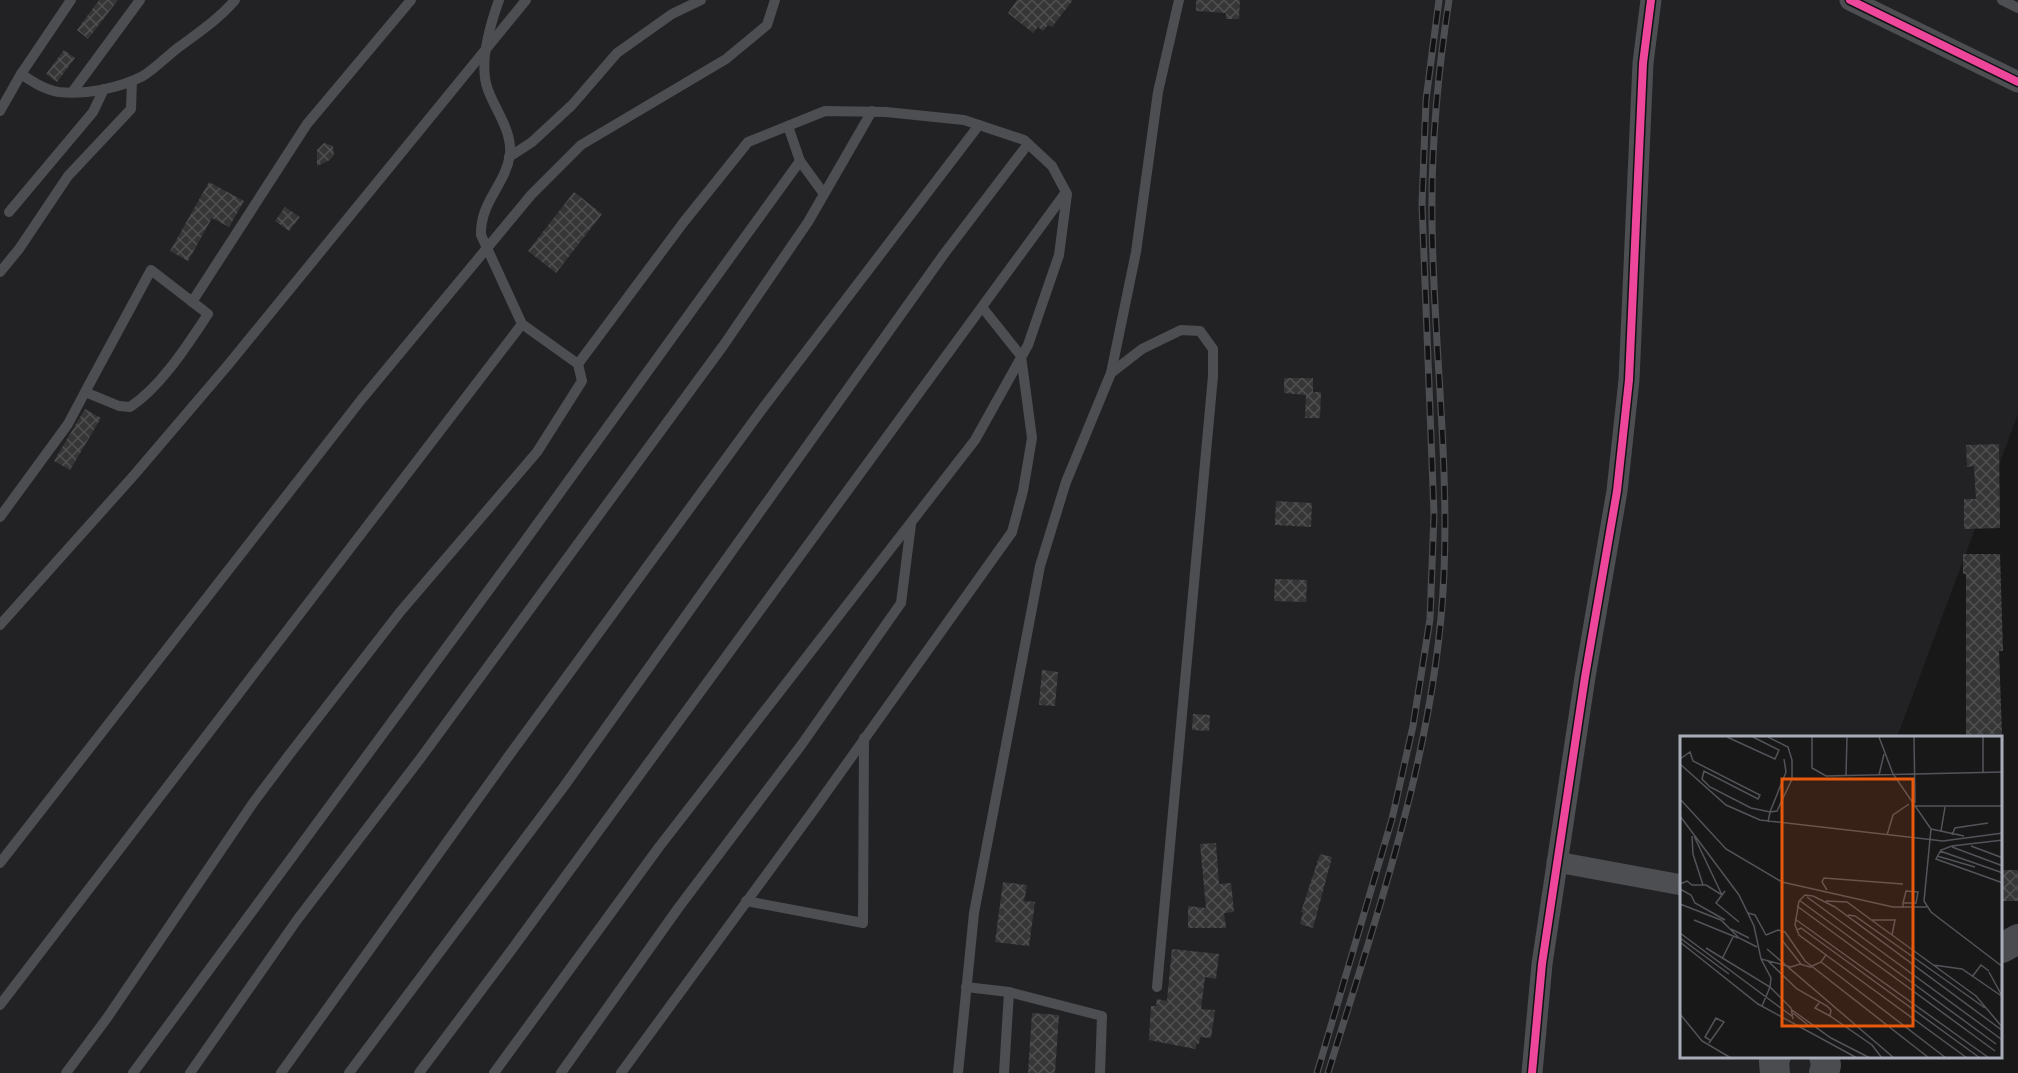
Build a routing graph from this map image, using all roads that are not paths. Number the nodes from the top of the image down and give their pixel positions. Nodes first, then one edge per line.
1 (71, 0) edge
2 (140, 0) edge
3 (235, 0) edge
4 (411, 0) edge
5 (499, 0) edge
6 (526, 0) edge
7 (701, 0) edge
8 (776, 0) edge
9 (1179, 0) edge
10 (1651, 0) edge
11 (1850, 0) edge
12 (2002, 0) edge
13 (2018, 8) edge
14 (486, 47) junction
15 (21, 74) junction
16 (132, 81) junction
17 (2018, 82) edge
18 (104, 89) junction
19 (73, 91) junction
20 (0, 111) edge
21 (872, 111) junction
22 (980, 125) junction
23 (788, 126) junction
24 (1028, 144) junction
25 (509, 157) junction
26 (800, 161) junction
27 (1066, 192) junction
28 (824, 194) junction
29 (9, 212) dead end
30 (487, 249) junction
31 (0, 272) edge
32 (192, 302) junction
33 (982, 307) junction
34 (522, 324) junction
35 (1021, 356) junction
36 (578, 364) junction
37 (1111, 373) junction
38 (86, 392) junction
39 (0, 517) edge
40 (911, 523) junction
41 (0, 625) edge
42 (864, 738) junction
43 (1557, 862) junction
44 (0, 863) edge
45 (1680, 885) edge
46 (746, 901) junction
47 (2018, 939) edge
48 (2003, 947) edge
49 (966, 987) junction
50 (1157, 987) dead end
51 (1009, 992) junction
52 (0, 1005) edge
53 (66, 1073) edge
54 (133, 1073) edge
55 (189, 1073) edge
56 (281, 1073) edge
57 (349, 1073) edge
58 (419, 1073) edge
59 (494, 1073) edge
60 (561, 1073) edge
61 (621, 1073) edge
62 (958, 1073) edge
63 (1004, 1073) edge
64 (1100, 1073) edge
65 (1532, 1073) edge

1 - 15 lane
2 - 19 lane
3 - 16 lane
4 - 32 lane
5 - 14 lane
6 - 14 lane
7 - 25 lane
8 - 30 lane
9 - 37 lane
10 - 43 street
11 - 17 street
12 - 13 lane
14 - 25 lane
14 - 41 lane
15 - 19 lane
15 - 20 lane
16 - 18 lane
16 - 31 lane
18 - 19 lane
18 - 29 lane
21 - 22 lane
21 - 23 lane
21 - 28 lane
22 - 24 lane
22 - 56 lane
23 - 26 lane
23 - 36 lane
24 - 27 lane
24 - 57 lane
25 - 30 lane
26 - 28 lane
26 - 54 lane
27 - 33 lane
27 - 35 lane
28 - 55 lane
30 - 34 lane
30 - 44 lane
32 - 38 lane
32 - 38 lane
33 - 35 lane
33 - 58 lane
34 - 36 lane
34 - 52 lane
35 - 40 lane
35 - 42 lane
36 - 53 lane
37 - 49 lane
37 - 50 lane
38 - 39 lane
40 - 59 lane
40 - 60 lane
42 - 46 lane
42 - 46 lane
43 - 45 street
43 - 65 street
46 - 61 lane
47 - 48 main road
49 - 51 lane
49 - 62 lane
51 - 63 lane
51 - 64 lane

